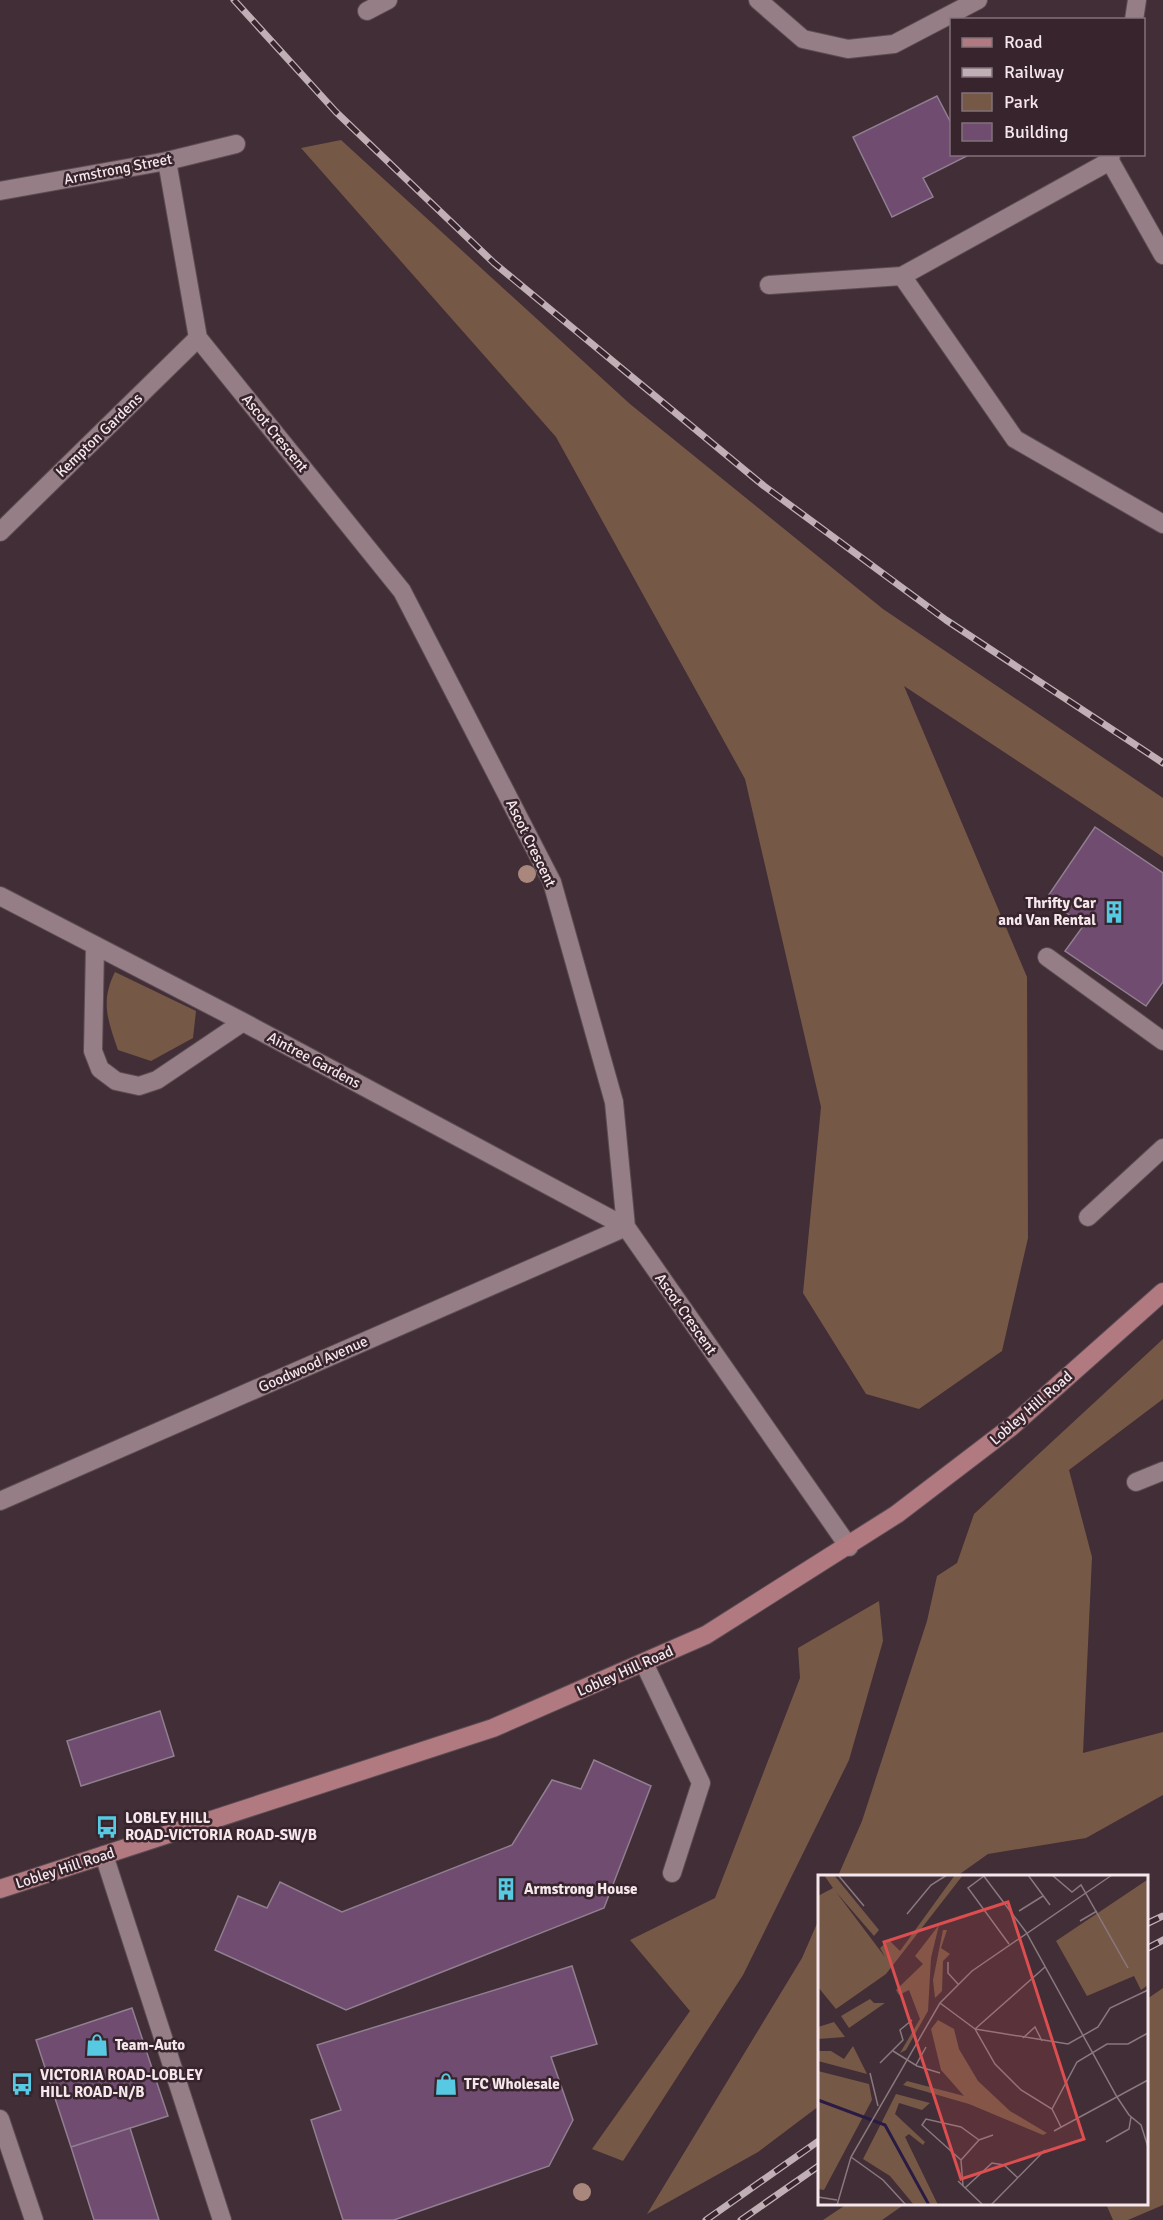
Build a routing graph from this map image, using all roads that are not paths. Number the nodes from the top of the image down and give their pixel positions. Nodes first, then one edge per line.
1 (388, 0) edge
2 (758, 0) edge
3 (978, 0) edge
4 (1137, 0) edge
5 (367, 11) dead end
6 (1134, 18) edge
7 (236, 144) dead end
8 (1110, 158) edge
9 (166, 160) junction
10 (0, 191) edge
11 (1163, 255) edge
12 (902, 276) junction
13 (769, 285) dead end
14 (198, 338) junction
15 (1163, 524) edge
16 (0, 532) edge
17 (0, 896) edge
18 (95, 946) junction
19 (1047, 957) dead end
20 (243, 1022) junction
21 (1163, 1041) edge
22 (1163, 1148) edge
23 (1088, 1217) dead end
24 (626, 1227) junction
25 (1163, 1292) edge
26 (1163, 1471) edge
27 (1136, 1482) dead end
28 (0, 1502) edge
29 (849, 1547) junction
30 (644, 1663) junction
31 (105, 1855) junction
32 (672, 1873) dead end
33 (0, 1889) edge
34 (0, 2119) edge
35 (34, 2220) edge
36 (222, 2220) edge

1 - 5 street
2 - 3 street
4 - 6 street
7 - 9 street, Armstrong Street
8 - 11 street
8 - 12 street
9 - 10 street, Armstrong Street
9 - 14 street, Ascot Crescent
12 - 13 street
12 - 15 street
14 - 16 street, Kempton Gardens
14 - 24 street, Ascot Crescent
17 - 18 street, Aintree Gardens
18 - 20 street, Aintree Gardens
18 - 20 street
19 - 21 street
20 - 24 street, Aintree Gardens
22 - 23 street
24 - 28 street, Goodwood Avenue
24 - 29 street, Ascot Crescent
25 - 29 main road, Lobley Hill Road
26 - 27 street
29 - 30 main road, Lobley Hill Road
30 - 31 main road, Lobley Hill Road
30 - 32 street
31 - 33 main road, Lobley Hill Road
31 - 36 street
34 - 35 street

